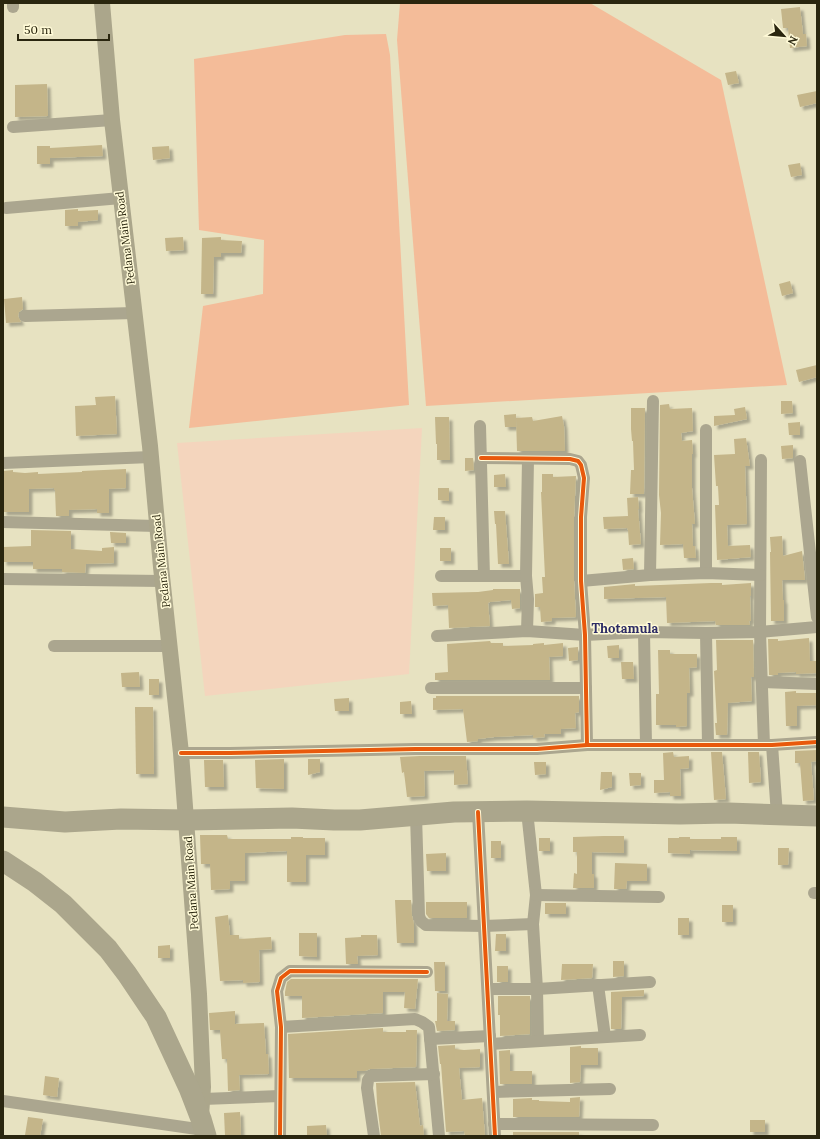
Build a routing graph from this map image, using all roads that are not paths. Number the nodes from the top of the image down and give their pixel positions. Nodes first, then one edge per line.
1 (102, 3) edge
2 (112, 120) junction
3 (12, 127) dead end
4 (120, 198) junction
5 (6, 208) dead end
6 (134, 313) junction
7 (25, 316) dead end
8 (653, 401) dead end
9 (480, 426) dead end
10 (706, 430) dead end
11 (151, 457) junction
12 (481, 458) junction
13 (528, 459) junction
14 (761, 460) dead end
15 (800, 461) dead end
16 (3, 463) edge
17 (3, 522) edge
18 (157, 526) junction
19 (706, 573) junction
20 (650, 575) junction
21 (760, 575) junction
22 (441, 576) dead end
23 (484, 576) junction
24 (526, 576) junction
25 (3, 579) edge
26 (581, 581) junction
27 (162, 582) junction
28 (817, 617) edge
29 (817, 627) edge
30 (527, 632) junction
31 (644, 632) junction
32 (760, 632) junction
33 (706, 633) junction
34 (584, 635) junction
35 (438, 636) dead end
36 (54, 646) dead end
37 (170, 646) junction
38 (762, 682) junction
39 (817, 684) edge
40 (431, 688) dead end
41 (586, 688) junction
42 (817, 742) edge
43 (708, 744) junction
44 (587, 745) junction
45 (646, 745) junction
46 (768, 745) junction
47 (181, 753) junction
48 (527, 811) junction
49 (478, 812) junction
50 (416, 815) junction
51 (777, 815) junction
52 (817, 816) edge
53 (3, 817) edge
54 (187, 820) junction
55 (3, 862) edge
56 (536, 895) junction
57 (659, 898) dead end
58 (533, 924) junction
59 (484, 926) junction
60 (427, 972) dead end
61 (650, 982) dead end
62 (598, 985) junction
63 (488, 989) junction
64 (537, 989) junction
65 (281, 1027) junction
66 (640, 1035) dead end
67 (605, 1037) junction
68 (430, 1039) junction
69 (490, 1040) junction
70 (538, 1041) junction
71 (434, 1074) junction
72 (610, 1089) dead end
73 (493, 1092) junction
74 (280, 1096) junction
75 (3, 1101) edge
76 (203, 1121) edge
77 (653, 1126) dead end
78 (495, 1130) edge
79 (280, 1136) edge
80 (374, 1136) edge
81 (439, 1136) edge

1 - 2 main road, Pedana Main Road
2 - 3 street
2 - 4 main road, Pedana Main Road
4 - 5 street
4 - 6 main road, Pedana Main Road
6 - 7 street
6 - 11 main road, Pedana Main Road
8 - 20 street
9 - 12 street
10 - 19 street
11 - 16 street
11 - 18 main road, Pedana Main Road
12 - 13 street
12 - 23 street
13 - 24 street
13 - 26 street
14 - 21 street
15 - 28 street
17 - 18 street
18 - 27 main road, Pedana Main Road
19 - 20 street
19 - 21 street
20 - 26 street
21 - 32 street
22 - 23 street
23 - 24 street
24 - 30 street
25 - 27 street
26 - 34 street
27 - 37 main road, Pedana Main Road
29 - 32 street
30 - 34 street
30 - 35 street
31 - 33 street
31 - 34 street
31 - 45 street
32 - 33 street
32 - 38 street
33 - 43 street
34 - 41 street
36 - 37 street
37 - 47 main road, Pedana Main Road
38 - 39 street
38 - 46 street
40 - 41 street
41 - 44 street
42 - 46 street
43 - 45 street
43 - 46 street
44 - 45 street
44 - 47 street
46 - 51 street
47 - 54 main road, Pedana Main Road
48 - 49 highway
48 - 51 highway
48 - 56 street
49 - 50 highway
49 - 59 street
50 - 54 highway
50 - 59 street
51 - 52 highway
53 - 54 highway
54 - 76 main road, Pedana Main Road
55 - 76 highway
56 - 57 street
56 - 58 street
58 - 59 street
58 - 64 street
59 - 63 street
60 - 65 street
61 - 62 street
62 - 64 street
62 - 67 street
63 - 64 street
63 - 69 street
64 - 70 street
65 - 68 street
65 - 74 street
66 - 67 street
67 - 70 street
68 - 69 street
68 - 71 street
69 - 70 street
69 - 73 street
71 - 80 street
71 - 81 street
72 - 73 street
73 - 78 street
74 - 76 street
74 - 79 street
75 - 76 street
77 - 78 street

